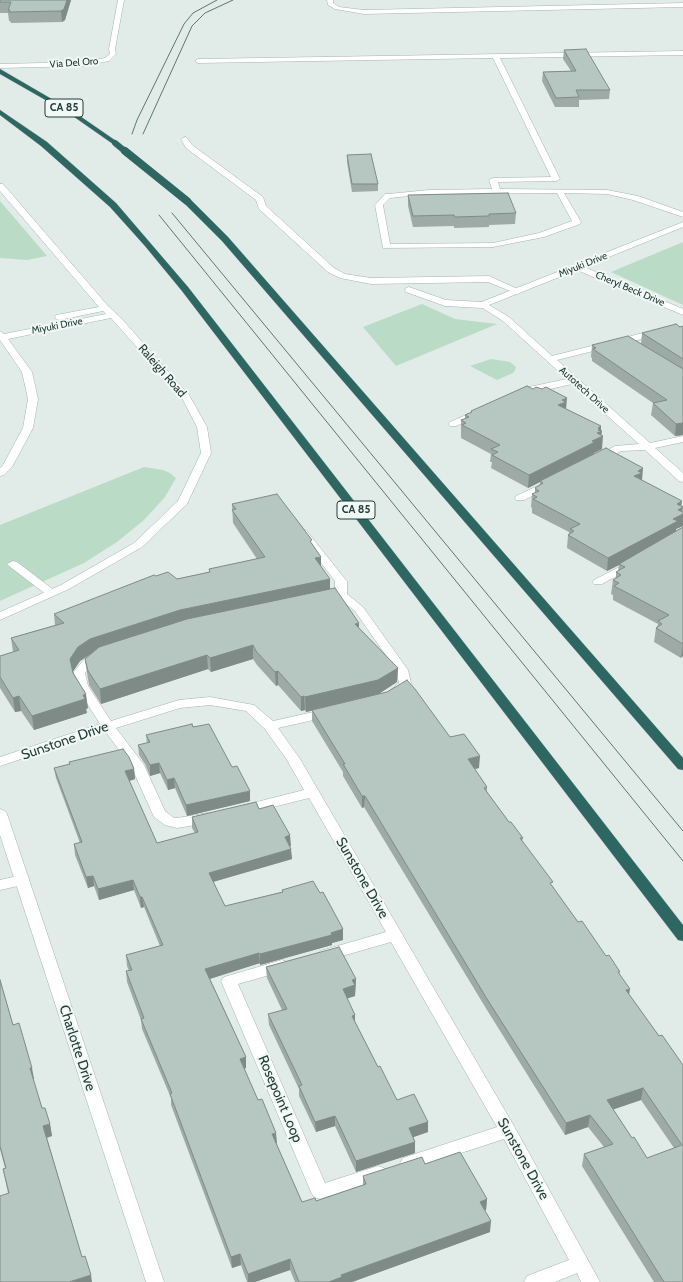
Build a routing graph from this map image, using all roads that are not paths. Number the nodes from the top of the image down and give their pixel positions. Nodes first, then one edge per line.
1 (121, 0) edge
2 (330, 0) edge
3 (683, 5) edge
4 (683, 53) edge
5 (495, 55) junction
6 (198, 61) dead end
7 (0, 66) edge
8 (0, 71) edge
9 (0, 112) edge
10 (185, 139) dead end
11 (0, 186) edge
12 (497, 191) junction
13 (559, 191) junction
14 (683, 215) edge
15 (683, 224) edge
16 (578, 267) junction
17 (409, 290) dead end
18 (518, 291) junction
19 (482, 305) junction
20 (105, 308) junction
21 (683, 312) edge
22 (113, 315) junction
23 (1, 333) edge
24 (647, 335) edge
25 (624, 340) junction
26 (637, 348) edge
27 (549, 359) junction
28 (573, 381) junction
29 (517, 395) edge
30 (489, 408) edge
31 (453, 424) dead end
32 (683, 439) edge
33 (647, 447) junction
34 (591, 462) edge
35 (0, 473) edge
36 (562, 477) edge
37 (683, 480) edge
38 (520, 498) dead end
39 (294, 521) edge
40 (644, 557) edge
41 (13, 564) dead end
42 (598, 582) dead end
43 (51, 593) junction
44 (341, 595) junction
45 (326, 598) edge
46 (0, 616) edge
47 (107, 652) edge
48 (382, 699) edge
49 (336, 710) edge
50 (108, 726) junction
51 (270, 726) junction
52 (0, 762) edge
53 (683, 766) edge
54 (312, 793) junction
55 (0, 814) edge
56 (22, 880) junction
57 (0, 885) edge
58 (395, 935) junction
59 (683, 936) edge
60 (508, 1131) junction
61 (580, 1264) junction
62 (155, 1282) edge
63 (533, 1282) edge
64 (591, 1282) edge

1 - 7 street, Via Del Oro
2 - 3 street
4 - 5 street
5 - 6 street
5 - 12 street
8 - 53 highway, CA 85, bridge
9 - 59 highway, CA 85
10 - 18 street
11 - 20 street, Raleigh Road
12 - 13 street
12 - 13 street
13 - 14 street
15 - 16 street, Miyuki Drive
16 - 18 street, Miyuki Drive
16 - 21 street, Cheryl Beck Drive
17 - 19 street
18 - 19 street, Miyuki Drive
19 - 27 street, Autotech Drive
20 - 22 street, Raleigh Road
20 - 23 street, Miyuki Drive
22 - 23 street, Miyuki Drive
22 - 43 street, Raleigh Road
23 - 35 street
24 - 25 street
25 - 26 street
25 - 27 street
27 - 28 street, Autotech Drive
28 - 29 street
28 - 33 street, Autotech Drive
30 - 31 street
32 - 33 street
33 - 34 street
33 - 37 street, Autotech Drive
36 - 38 street
39 - 44 street
40 - 42 street
41 - 43 street
43 - 46 street, Raleigh Road
44 - 45 street
44 - 48 street
47 - 50 street
49 - 51 street
50 - 51 street, Sunstone Drive
50 - 52 street, Sunstone Drive
50 - 54 street
51 - 54 street, Sunstone Drive
54 - 58 street, Sunstone Drive
55 - 56 street, Charlotte Drive
56 - 57 street
56 - 62 street, Charlotte Drive
58 - 60 street, Sunstone Drive
58 - 60 street, Rosepoint Loop
60 - 61 street, Sunstone Drive
61 - 63 street
61 - 64 street, Sunstone Drive

